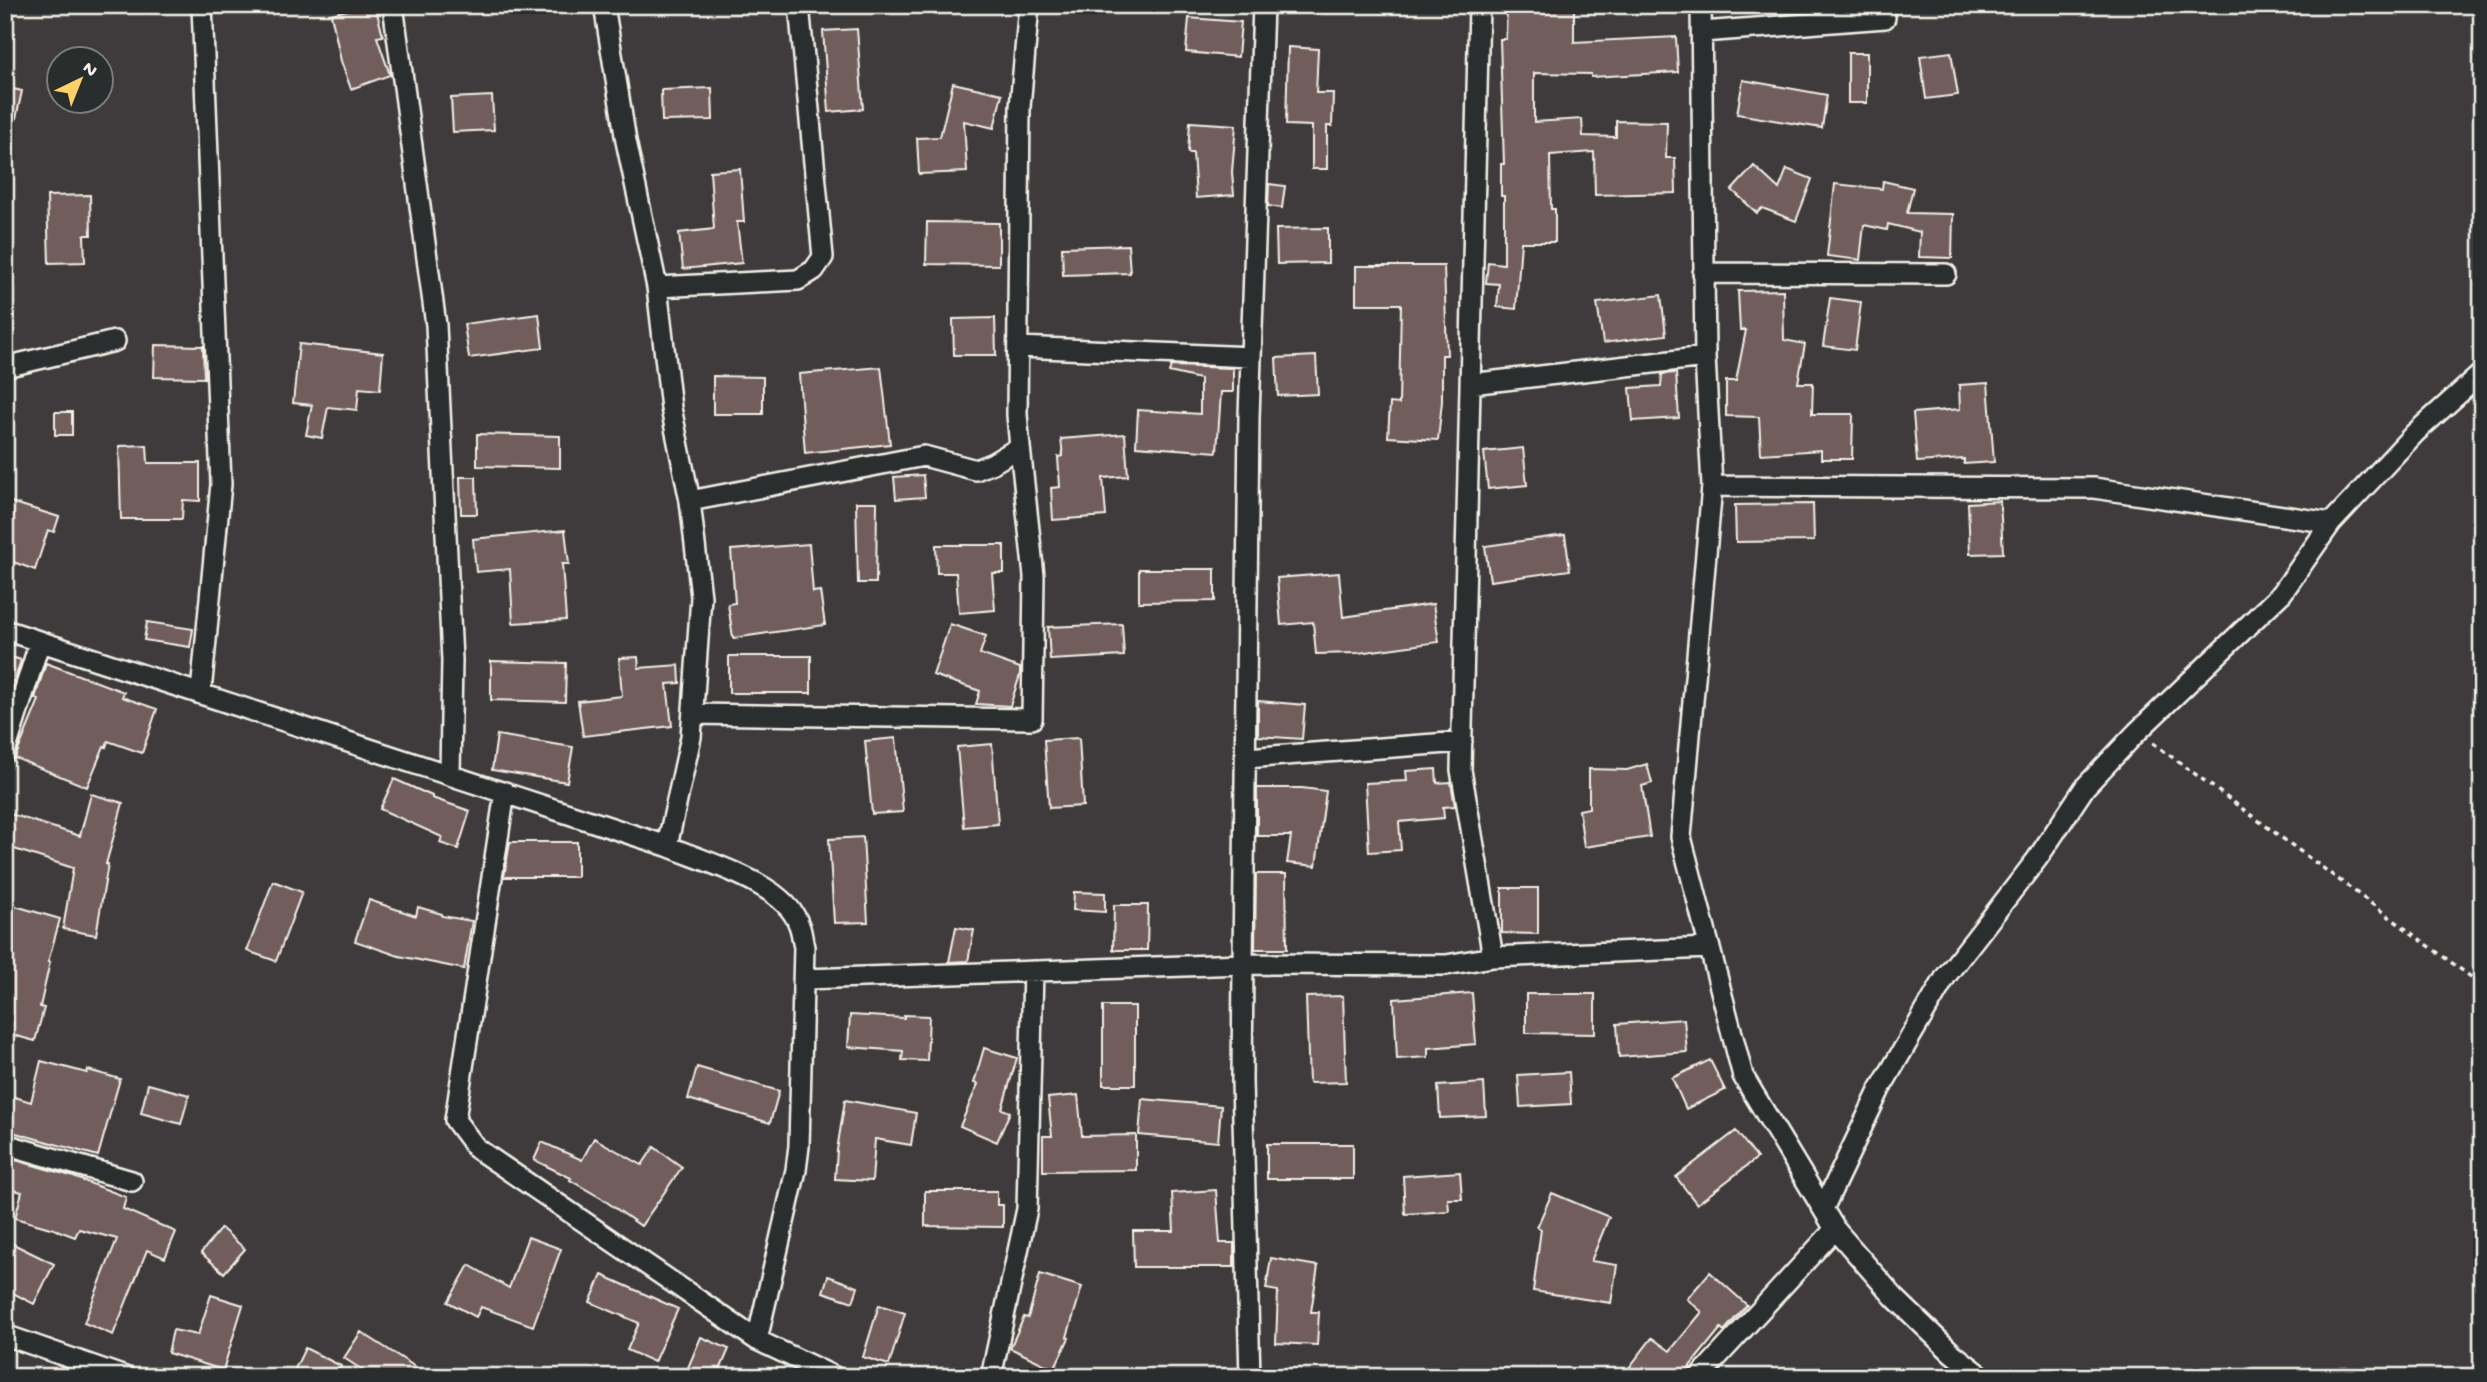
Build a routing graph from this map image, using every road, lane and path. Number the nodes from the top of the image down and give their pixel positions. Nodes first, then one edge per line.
1 (202, 5) edge
2 (393, 5) edge
3 (604, 5) edge
4 (799, 5) edge
5 (1029, 5) edge
6 (1263, 5) edge
7 (1479, 5) edge
8 (1701, 5) edge
9 (1885, 18) dead end
10 (1702, 32) junction
11 (1703, 273) junction
12 (1946, 274) dead end
13 (657, 287) junction
14 (115, 341) dead end
15 (1019, 346) junction
16 (1251, 357) junction
17 (1705, 357) junction
18 (5, 367) edge
19 (2482, 373) edge
20 (1470, 384) junction
21 (1020, 447) junction
22 (1712, 486) junction
23 (690, 501) junction
24 (2331, 523) junction
25 (5, 630) edge
26 (40, 640) junction
27 (201, 692) junction
28 (693, 714) junction
29 (2137, 732) junction
30 (1462, 742) junction
31 (5, 752) edge
32 (1245, 758) junction
33 (450, 773) junction
34 (505, 792) junction
35 (667, 846) junction
36 (1710, 948) junction
37 (1493, 957) junction
38 (1244, 964) junction
39 (1033, 971) junction
40 (804, 979) junction
41 (2482, 985) edge
42 (5, 1144) edge
43 (132, 1181) dead end
44 (1823, 1209) junction
45 (1835, 1229) junction
46 (5, 1335) edge
47 (757, 1340) junction
48 (125, 1377) edge
49 (835, 1377) edge
50 (991, 1377) edge
51 (1250, 1377) edge
52 (1699, 1377) edge
53 (1983, 1377) edge

1 - 27 street
2 - 33 street
3 - 13 street
4 - 13 street
5 - 15 street
6 - 16 street
7 - 20 street
8 - 10 street
9 - 10 street
10 - 11 street
11 - 12 street
11 - 17 street
13 - 23 street
14 - 18 street
15 - 16 street
15 - 21 street
16 - 32 street
17 - 20 street
17 - 22 street
19 - 24 street
20 - 30 street
21 - 23 street
21 - 28 street
22 - 24 street
22 - 36 street
23 - 28 street
24 - 29 street
25 - 26 street
26 - 27 street
26 - 31 street
27 - 33 street
28 - 35 street
29 - 41 path
29 - 44 street
30 - 32 street
30 - 37 street
32 - 38 street
33 - 34 street
34 - 35 street
34 - 47 street
35 - 40 street
36 - 37 street
36 - 44 street
37 - 38 street
38 - 39 street
38 - 51 street
39 - 40 street
39 - 50 street
40 - 47 street
42 - 43 street
44 - 45 street
45 - 52 street
45 - 53 street
46 - 48 street
47 - 49 street

